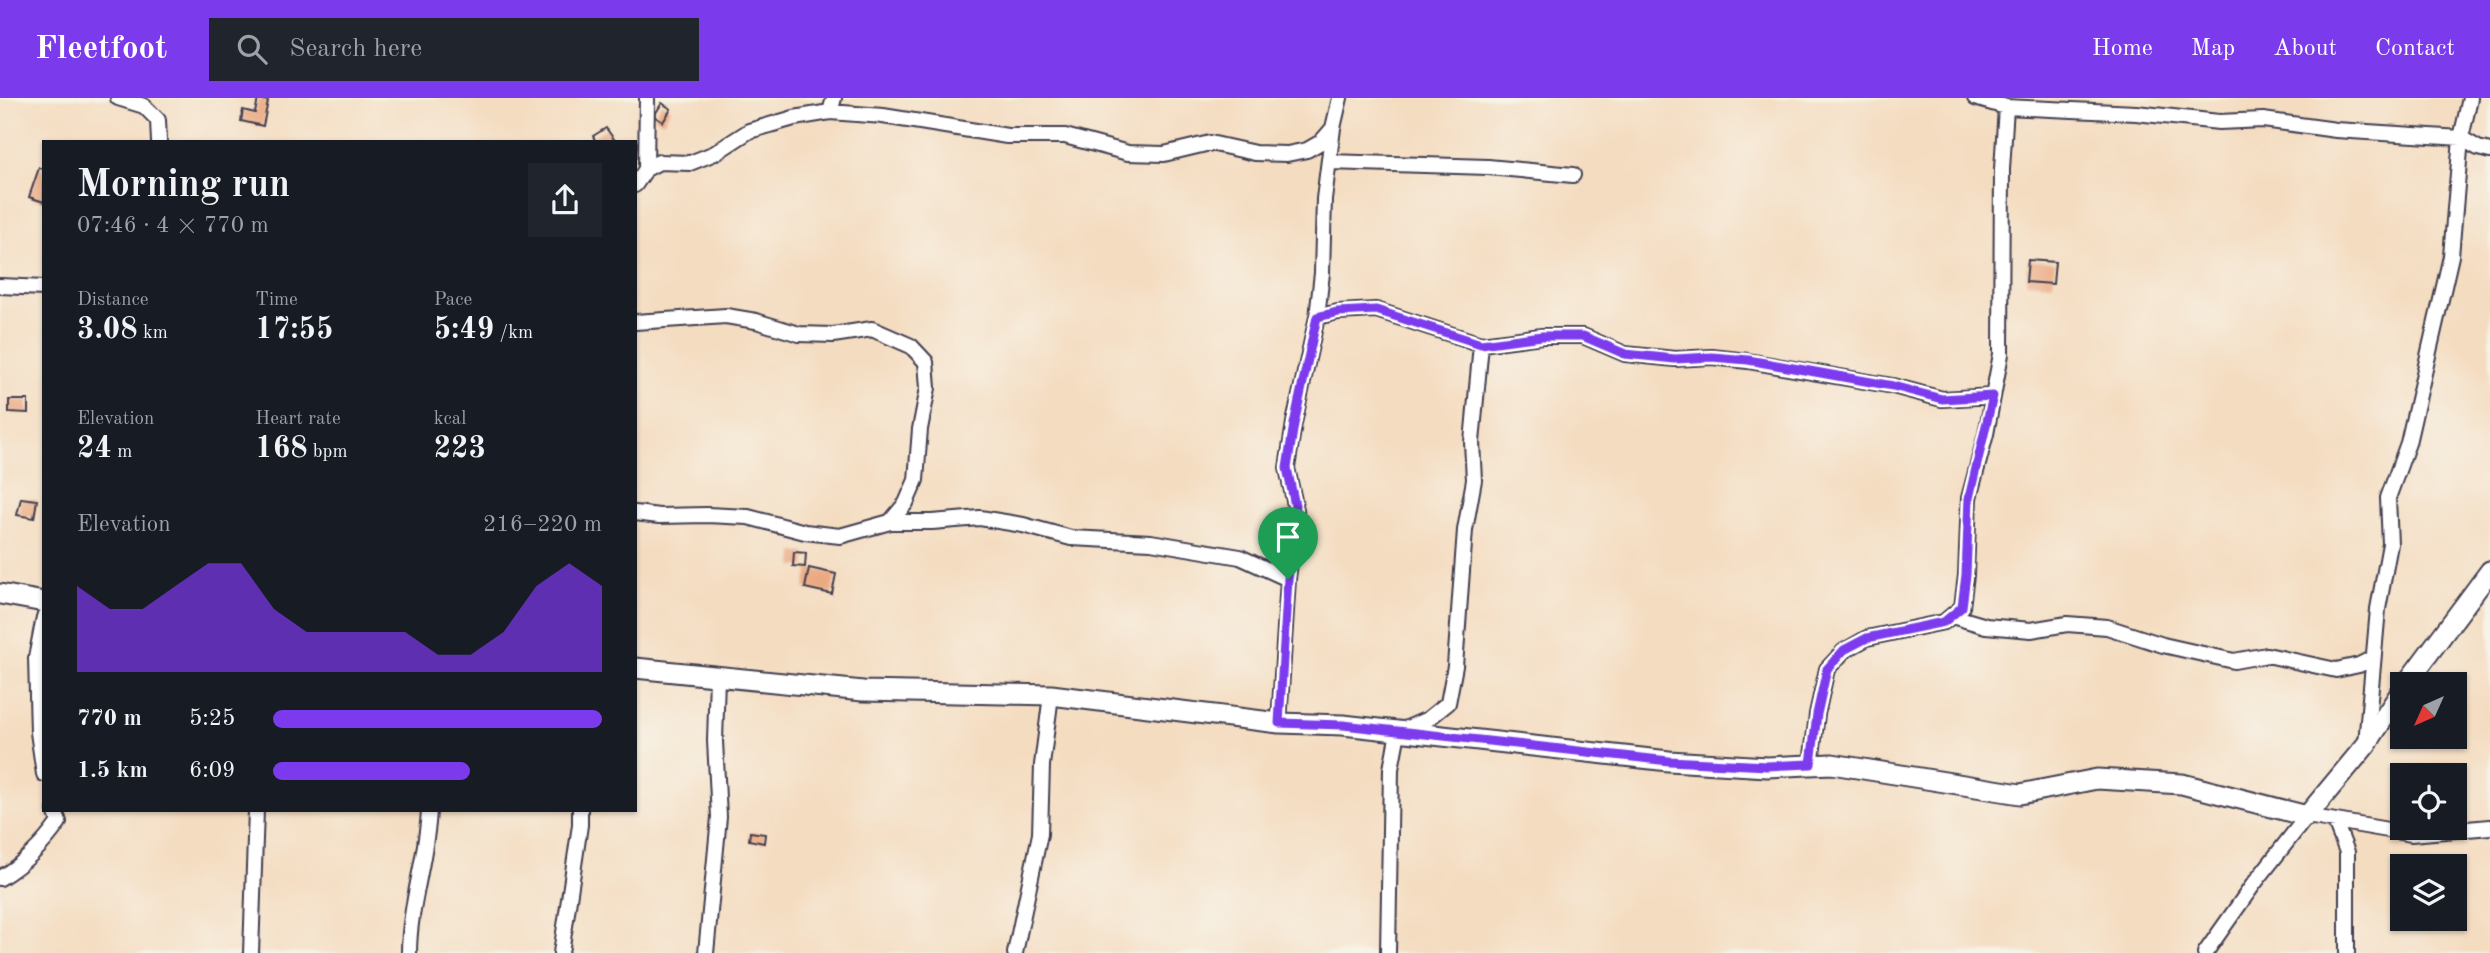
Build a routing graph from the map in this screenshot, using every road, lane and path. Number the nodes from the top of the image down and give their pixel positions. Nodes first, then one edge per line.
1 (118, 98) edge
2 (647, 98) edge
3 (1340, 98) edge
4 (1975, 98) edge
5 (2470, 98) edge
6 (832, 105) edge
7 (2006, 107) junction
8 (1333, 128) junction
9 (2461, 138) junction
10 (159, 140) edge
11 (2490, 150) edge
12 (1329, 162) junction
13 (646, 169) junction
14 (1573, 176) dead end
15 (637, 183) edge
16 (0, 286) edge
17 (42, 288) edge
18 (1317, 317) junction
19 (637, 323) edge
20 (1481, 344) junction
21 (1993, 396) junction
22 (637, 513) edge
23 (890, 522) junction
24 (2490, 570) edge
25 (1288, 579) junction
26 (0, 594) edge
27 (42, 602) edge
28 (1952, 616) junction
29 (42, 627) edge
30 (2373, 658) junction
31 (637, 668) edge
32 (2415, 672) edge
33 (718, 677) junction
34 (1051, 695) junction
35 (2390, 708) edge
36 (1279, 723) junction
37 (1398, 733) junction
38 (2366, 744) junction
39 (42, 760) edge
40 (1811, 764) junction
41 (56, 812) edge
42 (256, 812) edge
43 (429, 812) edge
44 (580, 812) edge
45 (2307, 816) junction
46 (2335, 822) junction
47 (2490, 827) edge
48 (0, 878) edge
49 (251, 953) edge
50 (409, 953) edge
51 (561, 953) edge
52 (706, 953) edge
53 (1015, 953) edge
54 (1388, 953) edge
55 (2205, 953) edge
56 (2347, 953) edge

1 - 10 street
2 - 13 street
3 - 8 street
4 - 7 street
5 - 9 street
6 - 8 street
6 - 13 street
7 - 9 street
7 - 21 street
8 - 12 street
9 - 11 street
9 - 30 street
12 - 14 street
12 - 18 street
13 - 15 street
16 - 17 street
18 - 20 street
18 - 25 street
19 - 23 street
20 - 21 street
20 - 37 street
21 - 28 street
22 - 23 street
23 - 25 street
24 - 32 street
25 - 36 street
26 - 27 street
28 - 30 street
28 - 40 street
29 - 39 street
30 - 38 street
31 - 33 street
33 - 34 street
33 - 52 street
34 - 36 street
34 - 53 street
35 - 38 street
36 - 37 street
37 - 40 street
37 - 54 street
38 - 45 street
40 - 45 street
41 - 48 street
42 - 49 street
43 - 50 street
44 - 51 street
45 - 46 street
45 - 55 street
46 - 47 street
46 - 56 street

